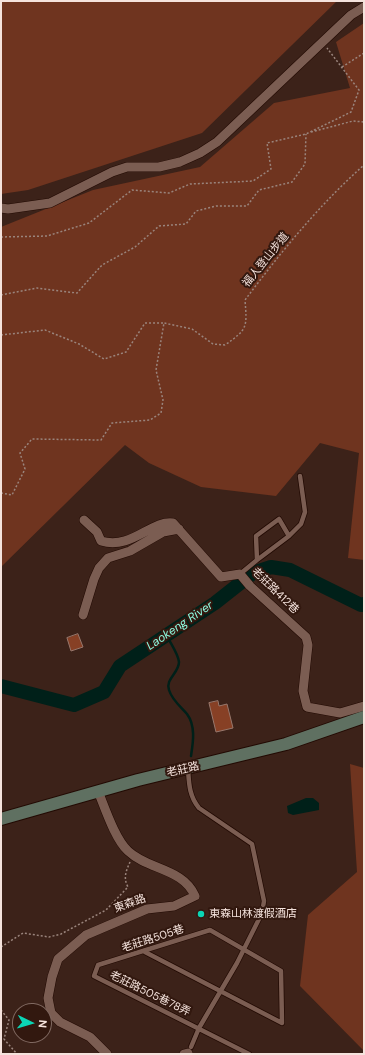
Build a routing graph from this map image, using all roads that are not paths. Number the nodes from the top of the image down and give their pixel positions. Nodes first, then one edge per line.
1 (364, 7) edge
2 (1, 208) edge
3 (300, 476) dead end
4 (84, 520) dead end
5 (179, 528) junction
6 (289, 536) junction
7 (257, 560) junction
8 (240, 574) junction
9 (83, 615) dead end
10 (364, 706) edge
11 (364, 717) edge
12 (188, 769) junction
13 (98, 791) junction
14 (1, 819) edge
15 (243, 950) junction
16 (145, 952) junction
17 (94, 976) joint
18 (220, 992) junction
19 (199, 1028) junction
20 (188, 1052) edge
21 (106, 1054) edge
22 (249, 1054) edge

1 - 2 street
3 - 6 lane
4 - 5 street
5 - 8 street, 老莊路412巷
5 - 9 street
6 - 7 lane
6 - 7 lane
7 - 8 lane
8 - 10 street, 老莊路412巷
11 - 12 street, 老莊路
12 - 13 street, 老莊路
12 - 15 lane
13 - 14 street, 老莊路
13 - 21 street, 東森路
15 - 16 lane, 老莊路505巷
15 - 18 lane
15 - 18 lane, 老莊路505巷
16 - 17 lane, 老莊路505巷
16 - 18 lane
17 - 19 lane, 老莊路505巷78弄
18 - 19 lane
19 - 20 lane
19 - 22 lane, 老莊路505巷78弄

